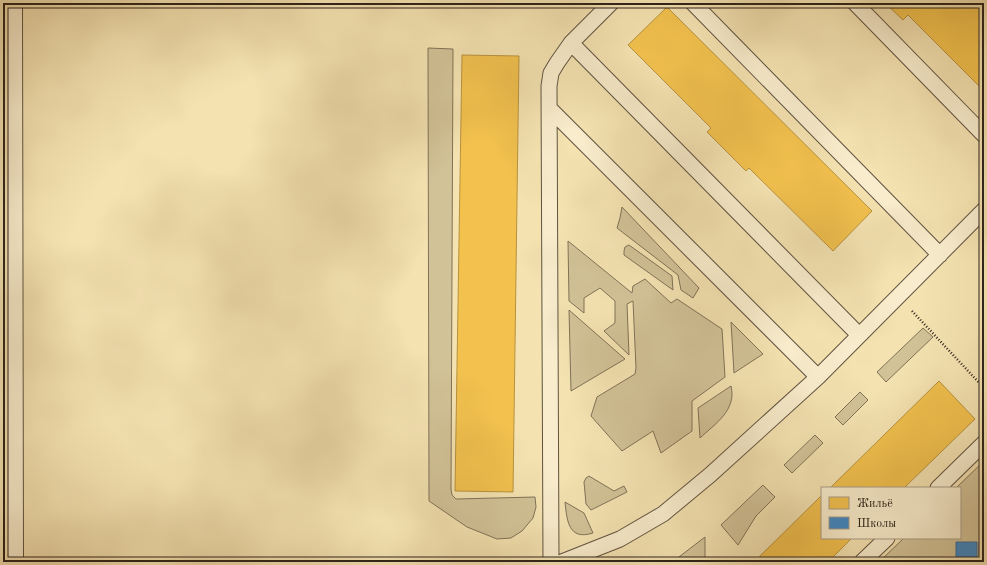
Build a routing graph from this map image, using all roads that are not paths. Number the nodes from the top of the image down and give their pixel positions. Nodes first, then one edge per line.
1 (11, 3) edge
2 (611, 3) edge
3 (693, 3) edge
4 (855, 3) edge
5 (571, 43) junction
6 (549, 108) junction
7 (984, 134) edge
8 (984, 210) edge
9 (940, 255) junction
10 (859, 335) junction
11 (818, 377) junction
12 (984, 443) edge
13 (939, 487) edge
14 (885, 539) edge
15 (12, 562) edge
16 (551, 562) edge
17 (562, 562) edge
18 (862, 562) edge

1 - 15 street
2 - 5 lane
3 - 9 lane
4 - 7 lane
5 - 6 lane
5 - 10 lane
6 - 11 lane
6 - 16 lane
8 - 9 lane
9 - 10 lane
10 - 11 lane
11 - 17 lane
12 - 13 lane
14 - 18 lane

